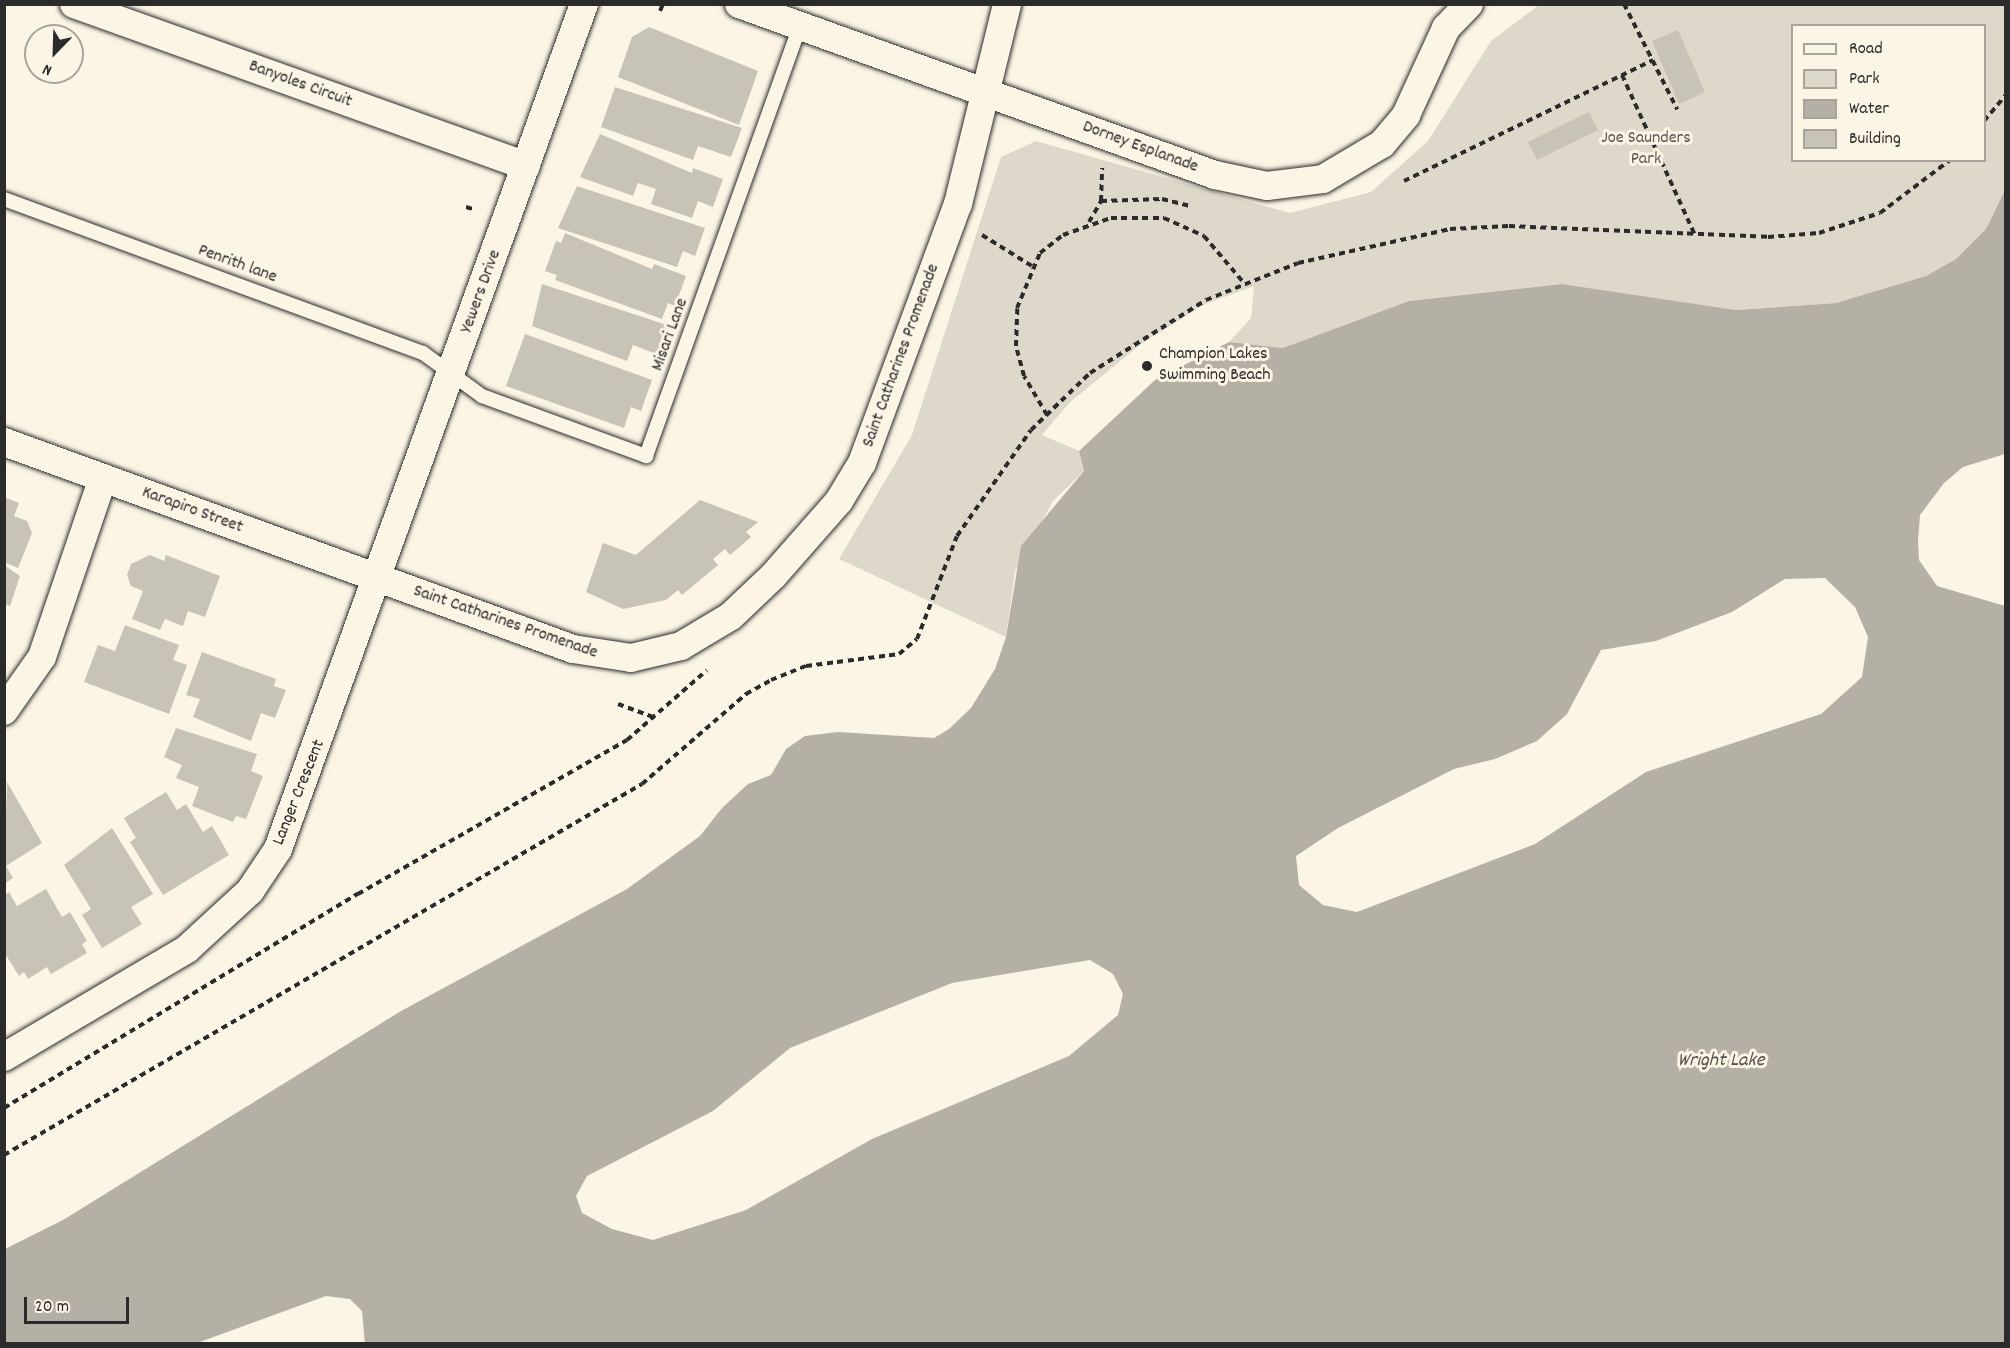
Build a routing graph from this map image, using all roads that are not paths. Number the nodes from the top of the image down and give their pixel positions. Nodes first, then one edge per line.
1 (74, 4) edge
2 (584, 4) edge
3 (739, 4) edge
4 (1007, 4) edge
5 (1469, 4) edge
6 (800, 26) junction
7 (986, 93) junction
8 (526, 166) junction
9 (4, 199) edge
10 (453, 374) junction
11 (4, 442) edge
12 (104, 478) junction
13 (379, 579) junction
14 (4, 711) edge
15 (4, 1057) edge

1 - 8 street, Banyoles Circuit
2 - 8 street, Yewers Drive
3 - 6 street, Dorney Esplanade
4 - 7 street, Saint Catharines Promenade
5 - 7 street, Dorney Esplanade
6 - 7 street, Dorney Esplanade
6 - 10 lane, Misari Lane
7 - 13 street, Saint Catharines Promenade
8 - 10 street, Yewers Drive
9 - 10 lane, Penrith lane
10 - 13 street, Yewers Drive
11 - 12 street, Karapiro Street
12 - 13 street, Karapiro Street
12 - 14 street
13 - 15 street, Langer Crescent

